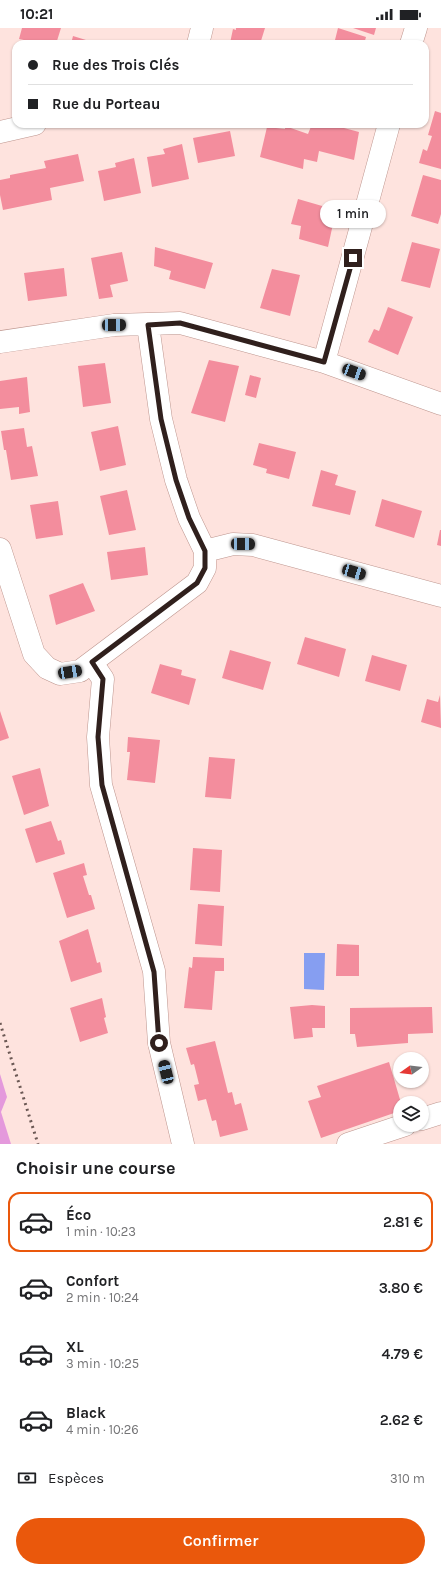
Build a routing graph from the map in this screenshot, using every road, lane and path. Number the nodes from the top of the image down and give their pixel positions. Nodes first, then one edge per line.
1 (202, 28) edge
2 (416, 28) edge
3 (199, 40) edge
4 (412, 40) edge
5 (18, 128) edge
6 (388, 128) edge
7 (0, 132) edge
8 (148, 325) junction
9 (0, 342) edge
10 (324, 362) junction
11 (441, 404) edge
12 (0, 549) edge
13 (205, 560) junction
14 (441, 596) edge
15 (92, 662) junction
16 (441, 1113) edge
17 (429, 1117) edge
18 (393, 1129) edge
19 (351, 1143) edge
20 (183, 1144) edge

1 - 3 street
2 - 4 street
5 - 7 street
6 - 10 street
8 - 9 street
8 - 10 street
8 - 13 street
10 - 11 street
12 - 15 street
13 - 14 street
13 - 15 street
15 - 20 street
16 - 17 street
18 - 19 street

